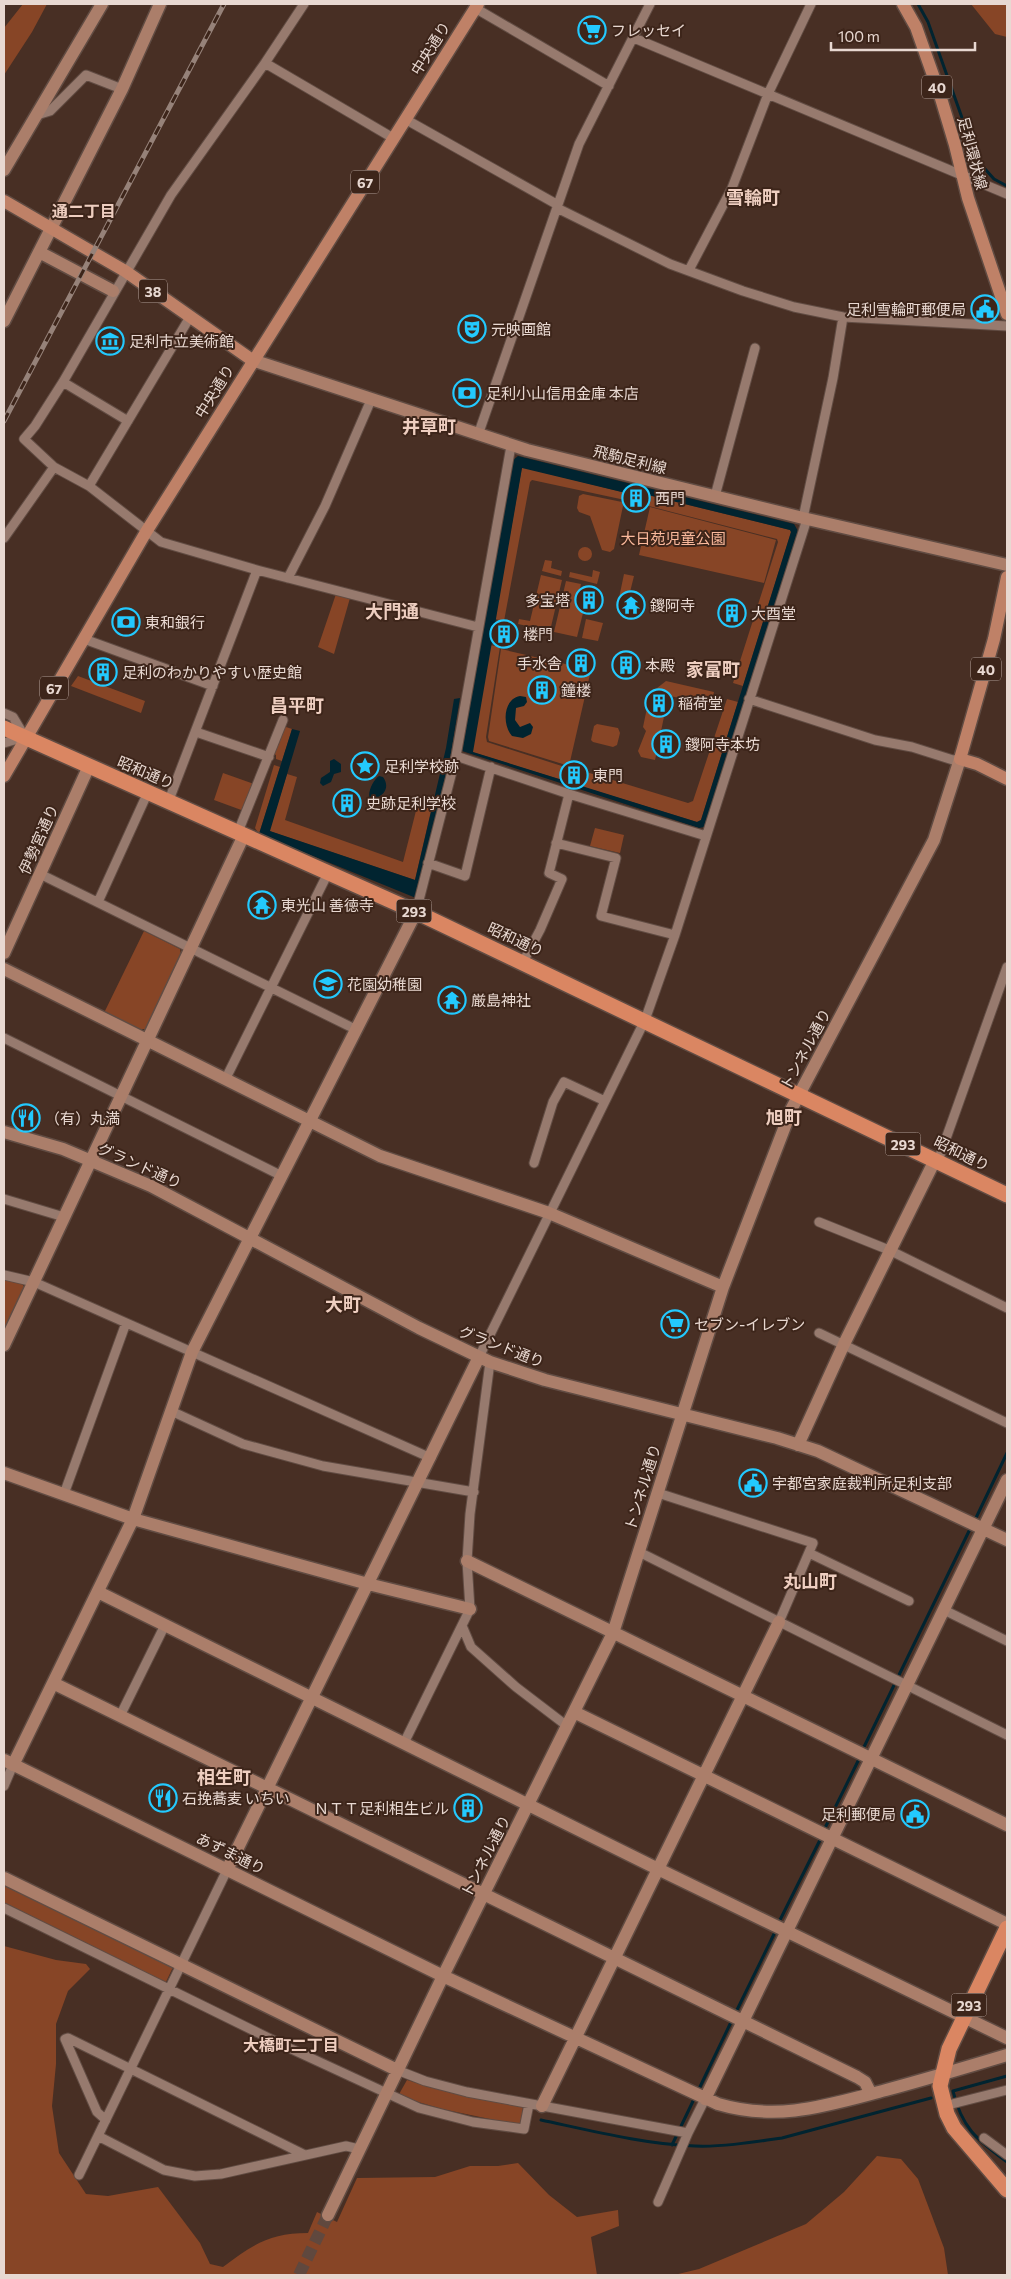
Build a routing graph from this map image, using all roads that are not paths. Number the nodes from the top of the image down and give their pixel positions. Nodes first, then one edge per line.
1 (102, 4) edge
2 (160, 4) edge
3 (304, 4) edge
4 (650, 4) edge
5 (811, 4) edge
6 (903, 4) edge
7 (474, 5) edge
8 (634, 38) junction
9 (265, 63) junction
10 (609, 86) junction
11 (122, 89) junction
12 (768, 94) junction
13 (38, 115) junction
14 (405, 119) junction
15 (393, 138) junction
16 (4, 170) edge
17 (962, 174) junction
18 (1007, 194) edge
19 (4, 201) edge
20 (557, 206) junction
21 (51, 228) junction
22 (39, 252) junction
23 (689, 270) junction
24 (125, 271) junction
25 (113, 292) junction
26 (1007, 314) edge
27 (190, 317) junction
28 (844, 317) junction
29 (4, 321) edge
30 (1007, 326) edge
31 (755, 348) dead end
32 (252, 360) junction
33 (62, 382) junction
34 (372, 400) junction
35 (128, 421) junction
36 (478, 434) junction
37 (511, 446) junction
38 (54, 467) junction
39 (89, 486) junction
40 (715, 496) junction
41 (805, 518) junction
42 (146, 532) junction
43 (4, 538) edge
44 (1007, 565) edge
45 (257, 570) junction
46 (1007, 577) edge
47 (288, 578) junction
48 (478, 627) junction
49 (84, 639) junction
50 (213, 686) junction
51 (749, 699) junction
52 (4, 713) edge
53 (283, 720) dead end
54 (4, 728) edge
55 (196, 732) junction
56 (25, 737) junction
57 (4, 744) edge
58 (456, 756) junction
59 (269, 758) junction
60 (960, 759) junction
61 (89, 766) junction
62 (491, 767) junction
63 (4, 776) edge
64 (1007, 779) edge
65 (148, 792) junction
66 (569, 794) junction
67 (169, 800) junction
68 (241, 834) junction
69 (706, 836) junction
70 (556, 843) junction
71 (428, 863) junction
72 (328, 873) junction
73 (40, 874) junction
74 (98, 902) junction
75 (416, 912) junction
76 (675, 934) junction
77 (191, 948) junction
78 (4, 953) edge
79 (523, 962) junction
80 (1007, 967) edge
81 (4, 969) edge
82 (270, 988) junction
83 (645, 1020) junction
84 (357, 1030) junction
85 (4, 1038) edge
86 (146, 1040) junction
87 (226, 1078) junction
88 (799, 1094) junction
89 (120, 1096) junction
90 (605, 1101) junction
91 (310, 1121) junction
92 (4, 1132) edge
93 (91, 1160) junction
94 (937, 1161) junction
95 (534, 1163) dead end
96 (282, 1176) junction
97 (1007, 1195) edge
98 (4, 1199) edge
99 (549, 1213) junction
100 (64, 1217) junction
101 (819, 1222) dead end
102 (251, 1238) junction
103 (889, 1250) junction
104 (4, 1275) edge
105 (34, 1282) junction
106 (724, 1287) junction
107 (1007, 1308) edge
108 (126, 1323) junction
109 (819, 1333) dead end
110 (844, 1344) junction
111 (4, 1345) edge
112 (192, 1352) junction
113 (484, 1359) junction
114 (171, 1412) junction
115 (683, 1414) junction
116 (1007, 1424) edge
117 (798, 1444) junction
118 (431, 1458) junction
119 (4, 1473) edge
120 (1007, 1480) edge
121 (418, 1484) junction
122 (474, 1492) junction
123 (658, 1493) junction
124 (64, 1494) junction
125 (133, 1519) junction
126 (983, 1528) junction
127 (1007, 1540) edge
128 (639, 1552) junction
129 (809, 1553) junction
130 (467, 1561) junction
131 (368, 1584) junction
132 (98, 1592) junction
133 (909, 1601) dead end
134 (470, 1609) junction
135 (944, 1610) junction
136 (778, 1622) junction
137 (165, 1626) junction
138 (462, 1628) junction
139 (613, 1633) junction
140 (1007, 1641) edge
141 (53, 1683) junction
142 (907, 1685) junction
143 (742, 1696) junction
144 (312, 1697) junction
145 (574, 1712) junction
146 (120, 1716) junction
147 (567, 1726) junction
148 (1007, 1735) edge
149 (404, 1743) junction
150 (870, 1758) junction
151 (9, 1763) edge
152 (704, 1776) junction
153 (4, 1786) edge
154 (267, 1788) junction
155 (529, 1804) junction
156 (1007, 1825) edge
157 (832, 1839) junction
158 (658, 1869) junction
159 (227, 1870) junction
160 (4, 1878) edge
161 (484, 1894) junction
162 (4, 1908) edge
163 (1007, 1924) edge
164 (1007, 1928) edge
165 (787, 1930) junction
166 (613, 1957) junction
167 (181, 1965) junction
168 (443, 1976) junction
169 (168, 1990) junction
170 (964, 2016) junction
171 (743, 2020) junction
172 (575, 2038) junction
173 (1007, 2038) edge
174 (1007, 2055) edge
175 (131, 2069) junction
176 (397, 2070) junction
177 (943, 2074) junction
178 (1007, 2090) edge
179 (386, 2093) junction
180 (870, 2094) junction
181 (705, 2099) junction
182 (529, 2104) junction
183 (542, 2106) junction
184 (944, 2106) junction
185 (106, 2120) junction
186 (98, 2136) junction
187 (687, 2136) junction
188 (984, 2138) dead end
189 (359, 2149) junction
190 (305, 2155) junction
191 (1007, 2155) edge
192 (79, 2175) dead end
193 (1007, 2190) edge
194 (658, 2202) dead end
195 (328, 2214) tunnel mouth

1 - 13 street
2 - 11 street
3 - 9 street
4 - 8 street
5 - 12 street
6 - 17 main road, 足利環状線 / 40
7 - 10 street
7 - 14 main road, 中央通り / 67
8 - 10 street
8 - 12 street
9 - 15 street
9 - 24 street
10 - 20 street
11 - 13 street
11 - 21 street
12 - 17 street
12 - 23 street
13 - 16 street
14 - 15 main road, 中央通り / 67
14 - 20 street
15 - 32 main road, 中央通り / 67
17 - 18 street
17 - 26 main road, 足利環状線 / 40
19 - 21 main road, 38
20 - 23 street
20 - 36 street
21 - 22 street
21 - 24 main road, 38
22 - 25 street
22 - 29 street
23 - 28 street
24 - 25 street
24 - 27 main road, 38
25 - 33 street
27 - 32 main road, 38
27 - 35 street
28 - 30 street
28 - 41 street
31 - 40 street
32 - 34 street, 飛駒足利線
32 - 42 main road, 中央通り / 67
33 - 35 street
33 - 38 street
34 - 36 street, 飛駒足利線
34 - 47 street
35 - 39 street
36 - 37 street, 飛駒足利線
37 - 40 street, 飛駒足利線
37 - 48 street
38 - 39 street
38 - 43 street
39 - 42 street
40 - 41 street, 飛駒足利線
41 - 44 street, 飛駒足利線
41 - 51 street
42 - 45 street
42 - 49 main road, 中央通り / 67
45 - 47 street
45 - 50 street
46 - 60 main road, 40
47 - 48 street
48 - 58 street
49 - 50 street
49 - 56 main road, 中央通り / 67
50 - 55 street
51 - 60 street
51 - 69 street
52 - 56 street
53 - 59 street
54 - 56 highway, 昭和通り / 293
55 - 59 street
55 - 67 street
56 - 57 street
56 - 61 highway, 昭和通り / 293
56 - 63 main road, 中央通り / 67
58 - 62 street
58 - 71 street
59 - 68 street
60 - 64 main road
60 - 88 street, トンネル通り
61 - 65 highway, 昭和通り / 293
61 - 73 street, 伊勢宮通り
62 - 66 street
62 - 71 street
65 - 67 highway, 昭和通り / 293
65 - 74 street
66 - 69 street
66 - 70 street
67 - 68 highway, 昭和通り / 293
68 - 72 highway, 昭和通り / 293
68 - 77 street
69 - 76 street
70 - 76 street
70 - 79 street
71 - 75 street
72 - 75 highway, 昭和通り / 293
72 - 82 street
73 - 74 street
73 - 78 street, 伊勢宮通り
74 - 77 street
75 - 79 highway, 昭和通り / 293
75 - 84 street
76 - 83 street
77 - 82 street
77 - 86 street
79 - 83 highway, 昭和通り / 293
80 - 94 street
81 - 86 street
82 - 84 street
82 - 87 street
83 - 88 highway, 昭和通り / 293
83 - 90 street
84 - 91 street
85 - 89 street
86 - 87 street
86 - 89 street
87 - 91 street
88 - 94 highway, 昭和通り / 293
88 - 106 street, トンネル通り
89 - 93 street
89 - 96 street
90 - 95 street
90 - 99 street
91 - 96 street
91 - 99 street
92 - 93 street, グランド通り
93 - 100 street
93 - 102 street, グランド通り
94 - 97 highway, 昭和通り / 293
94 - 103 street
96 - 102 street
98 - 100 street
99 - 106 street
99 - 113 street
100 - 105 street
101 - 103 street
102 - 112 street
102 - 113 street, グランド通り
103 - 107 street
103 - 110 street
104 - 105 street
105 - 108 street
105 - 111 street
106 - 115 street, トンネル通り
108 - 112 street
108 - 124 street
109 - 110 street
110 - 116 street
110 - 117 street
112 - 114 street
112 - 118 street
113 - 115 street, グランド通り
113 - 118 street
113 - 122 street
114 - 121 street
114 - 125 street
115 - 117 street, グランド通り
115 - 123 street, トンネル通り
117 - 126 street, グランド通り
118 - 121 street
119 - 124 street
120 - 126 street
121 - 122 street
121 - 131 street
122 - 130 street
123 - 128 street, トンネル通り
123 - 129 street
124 - 125 street
125 - 131 street
125 - 132 street
126 - 127 street, グランド通り
126 - 135 street
128 - 136 street
128 - 139 street, トンネル通り
129 - 133 street
129 - 136 street
130 - 134 street
130 - 139 street
131 - 134 street
131 - 144 street
132 - 137 street
132 - 141 street
134 - 138 street
135 - 140 street
135 - 142 street
136 - 142 street
136 - 143 street
137 - 144 street
137 - 146 street
138 - 147 street
138 - 149 street
139 - 143 street
139 - 145 street, トンネル通り
141 - 146 street
141 - 151 street
142 - 148 street
142 - 150 street
143 - 150 street
143 - 152 street
144 - 149 street
144 - 154 street
145 - 147 street, トンネル通り
145 - 152 street
146 - 154 street
147 - 155 street, トンネル通り
149 - 155 street
150 - 156 street
150 - 157 street
151 - 153 street
151 - 159 street, あずま通り
152 - 157 street
152 - 158 street
154 - 159 street
154 - 161 street
155 - 158 street
155 - 161 street, トンネル通り
157 - 163 street
157 - 165 street
158 - 165 street
158 - 166 street
159 - 167 street
159 - 168 street, あずま通り
160 - 167 street
161 - 166 street
161 - 168 street, トンネル通り
162 - 169 street
164 - 170 highway, 293
165 - 170 street
165 - 171 street
166 - 171 street
166 - 172 street
167 - 169 street
167 - 176 street
168 - 172 street, あずま通り
168 - 176 street, トンネル通り
169 - 175 street
169 - 179 street
170 - 173 street
170 - 177 highway, 293
171 - 180 street
171 - 181 street
172 - 181 street, あずま通り
172 - 183 street
174 - 177 street, あずま通り
175 - 185 street
175 - 185 street
175 - 190 street
176 - 179 street, トンネル通り
176 - 182 street
177 - 180 street, あずま通り
177 - 184 highway, 293
178 - 184 street
179 - 182 street
179 - 189 street, トンネル通り
180 - 181 street, あずま通り
181 - 187 street
182 - 183 street
183 - 187 street
184 - 193 highway, 293
185 - 186 street
186 - 190 street
186 - 192 street
187 - 194 street
188 - 191 street
189 - 190 street
189 - 195 street, トンネル通り

